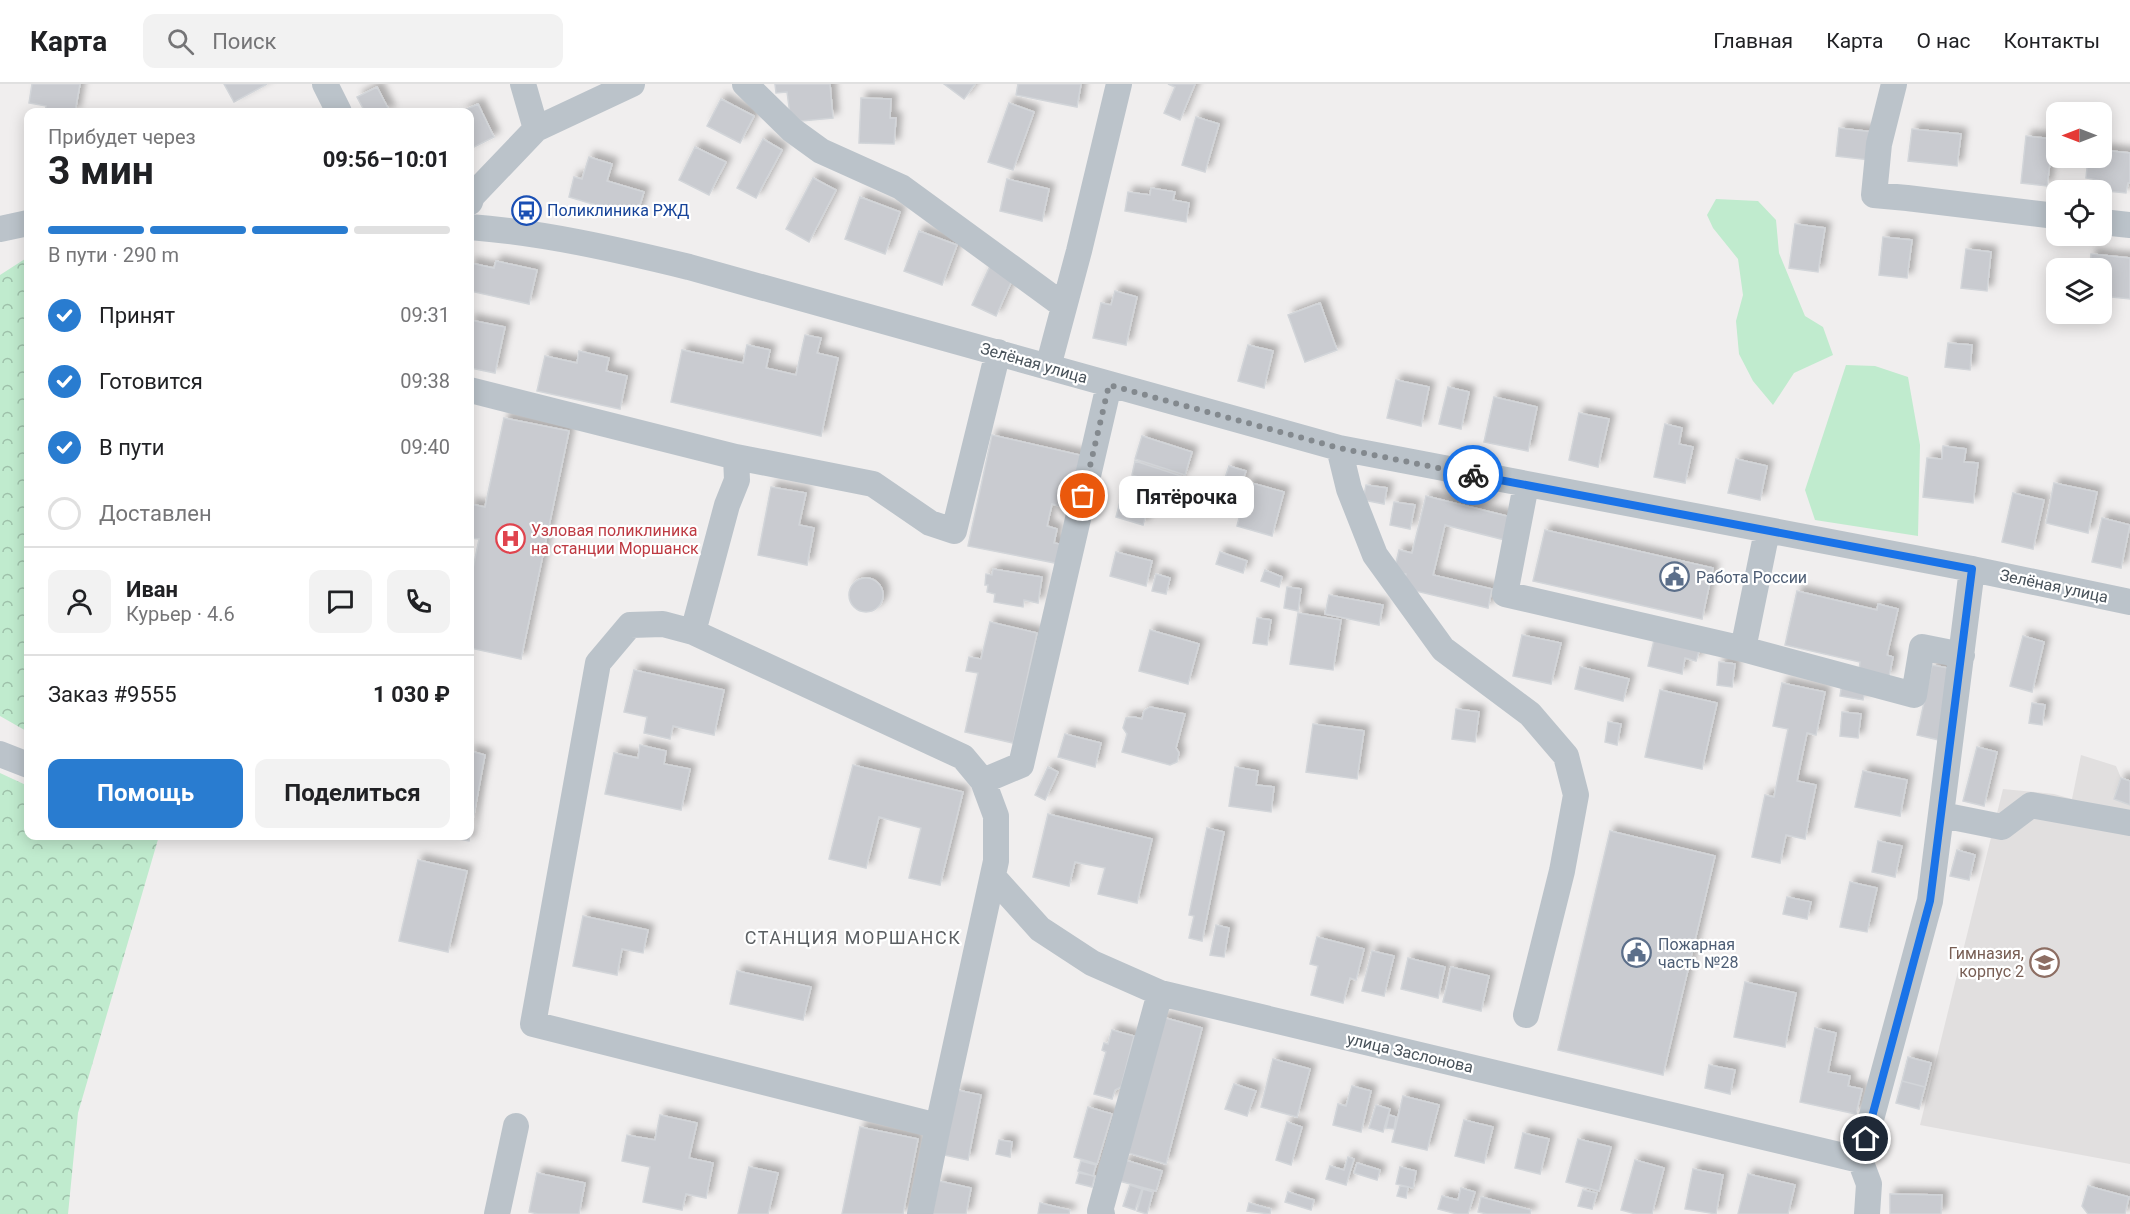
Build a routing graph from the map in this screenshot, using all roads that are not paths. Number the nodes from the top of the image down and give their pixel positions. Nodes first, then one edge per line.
1 (325, 84) edge
2 (523, 84) edge
3 (632, 84) edge
4 (745, 84) edge
5 (1119, 84) edge
6 (1894, 84) edge
7 (337, 108) edge
8 (536, 129) junction
9 (474, 194) edge
10 (2046, 215) edge
11 (2112, 223) edge
12 (24, 224) edge
13 (2130, 225) edge
14 (474, 227) edge
15 (0, 229) edge
16 (1064, 306) junction
17 (998, 352) junction
18 (1047, 367) junction
19 (1109, 385) junction
20 (474, 391) edge
21 (1339, 448) junction
22 (736, 457) junction
23 (1526, 485) junction
24 (1767, 531) junction
25 (1972, 569) junction
26 (2130, 602) edge
27 (693, 633) junction
28 (1743, 649) junction
29 (1962, 655) junction
30 (0, 754) edge
31 (24, 763) edge
32 (983, 781) junction
33 (1942, 815) junction
34 (2130, 823) edge
35 (994, 878) junction
36 (1160, 993) junction
37 (1526, 1015) dead end
38 (516, 1126) dead end
39 (938, 1126) junction
40 (1860, 1160) junction
41 (497, 1214) edge
42 (920, 1214) edge
43 (1102, 1214) edge
44 (1867, 1214) edge

1 - 7 street
2 - 8 street
3 - 8 street
4 - 16 street
5 - 16 street
6 - 10 street
8 - 9 street
11 - 13 street
12 - 15 street
14 - 17 street, Зелёная улица
16 - 18 street
17 - 18 street, Зелёная улица
17 - 22 street
18 - 19 street, Зелёная улица
19 - 21 street, Зелёная улица
19 - 32 street
20 - 22 street
21 - 23 street, Зелёная улица
21 - 37 street
22 - 27 street
23 - 24 street, Зелёная улица
23 - 28 street
24 - 25 street, Зелёная улица
24 - 28 street
25 - 26 street, Зелёная улица
25 - 29 street
27 - 32 street
27 - 39 street
28 - 29 street
29 - 33 street
30 - 31 street
32 - 35 street
33 - 34 street
33 - 40 street
35 - 36 street, улица Заслонова
35 - 39 street
36 - 40 street, улица Заслонова
36 - 43 street
38 - 41 street
39 - 42 street
40 - 44 street

